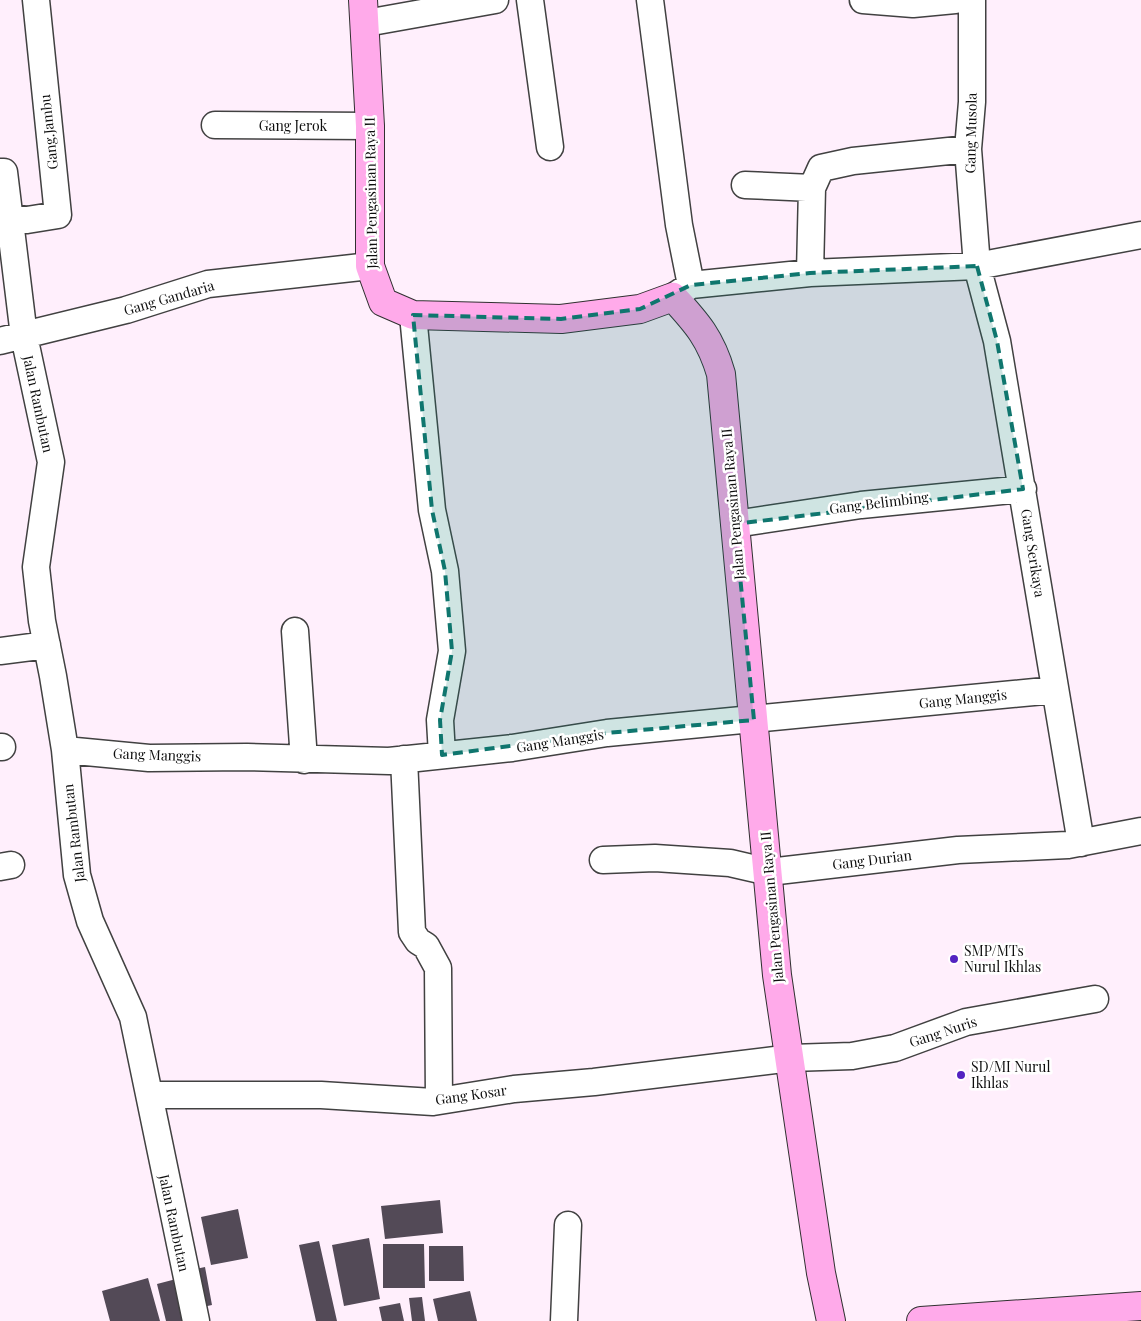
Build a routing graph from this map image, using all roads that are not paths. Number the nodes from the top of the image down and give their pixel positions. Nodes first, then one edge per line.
1 (36, 0) edge
2 (495, 0) edge
3 (530, 0) edge
4 (650, 0) edge
5 (863, 0) edge
6 (955, 0) edge
7 (972, 0) edge
8 (365, 12) edge
9 (215, 125) dead end
10 (370, 126) junction
11 (550, 147) dead end
12 (968, 149) junction
13 (0, 172) edge
14 (745, 185) dead end
15 (812, 188) junction
16 (10, 218) junction
17 (1141, 235) edge
18 (370, 266) junction
19 (977, 266) junction
20 (810, 274) junction
21 (682, 291) junction
22 (413, 315) junction
23 (12, 338) edge
24 (1023, 489) junction
25 (735, 524) junction
26 (295, 631) dead end
27 (47, 645) junction
28 (0, 651) edge
29 (1055, 690) junction
30 (754, 720) junction
31 (65, 750) junction
32 (442, 755) junction
33 (404, 759) junction
34 (304, 760) junction
35 (1141, 832) edge
36 (1081, 843) junction
37 (603, 860) dead end
38 (769, 872) junction
39 (1095, 999) dead end
40 (791, 1058) junction
41 (150, 1096) junction
42 (440, 1100) junction
43 (568, 1225) dead end
44 (1141, 1306) edge
45 (196, 1321) edge
46 (564, 1321) edge
47 (831, 1321) edge
48 (922, 1321) edge

1 - 16 street, Gang.Jambu
2 - 8 street
3 - 11 street
4 - 21 street
5 - 6 street
7 - 12 street, Gang Musola
8 - 10 street, Jalan Pengasinan Raya II
9 - 10 street, Gang Jerok
10 - 18 street, Jalan Pengasinan Raya II
12 - 15 street
12 - 19 street, Gang Musola
13 - 16 street, Jalan Rambutan
14 - 15 street
15 - 20 street
16 - 23 street, Jalan Rambutan
17 - 19 street
18 - 22 street, Jalan Pengasinan Raya II
18 - 23 street, Gang Gandaria
19 - 20 street
19 - 24 street, Gang Serikaya
20 - 21 street
21 - 22 street, Jalan Pengasinan Raya II
21 - 25 street, Jalan Pengasinan Raya II
22 - 32 street
23 - 27 street, Jalan Rambutan
24 - 25 street, Gang Belimbing
24 - 29 street, Gang Serikaya
25 - 30 street, Jalan Pengasinan Raya II
26 - 34 street
27 - 28 street
27 - 31 street, Jalan Rambutan
29 - 30 street, Gang Manggis
29 - 36 street, Gang Serikaya
30 - 32 street, Gang Manggis
30 - 38 street, Jalan Pengasinan Raya II
31 - 34 street, Gang Manggis
31 - 41 street, Jalan Rambutan
32 - 33 street, Gang Manggis
33 - 34 street, Gang Manggis
33 - 42 street
35 - 36 street, Gang Durian
36 - 38 street, Gang Durian
37 - 38 street, Gang Durian
38 - 40 street, Jalan Pengasinan Raya II
39 - 40 street, Gang Nuris
40 - 42 street, Gang Kosar
40 - 47 street, Jalan Pengasinan Raya II
41 - 42 street, Gang Kosar
41 - 45 street, Jalan Rambutan
43 - 46 street
44 - 48 street

